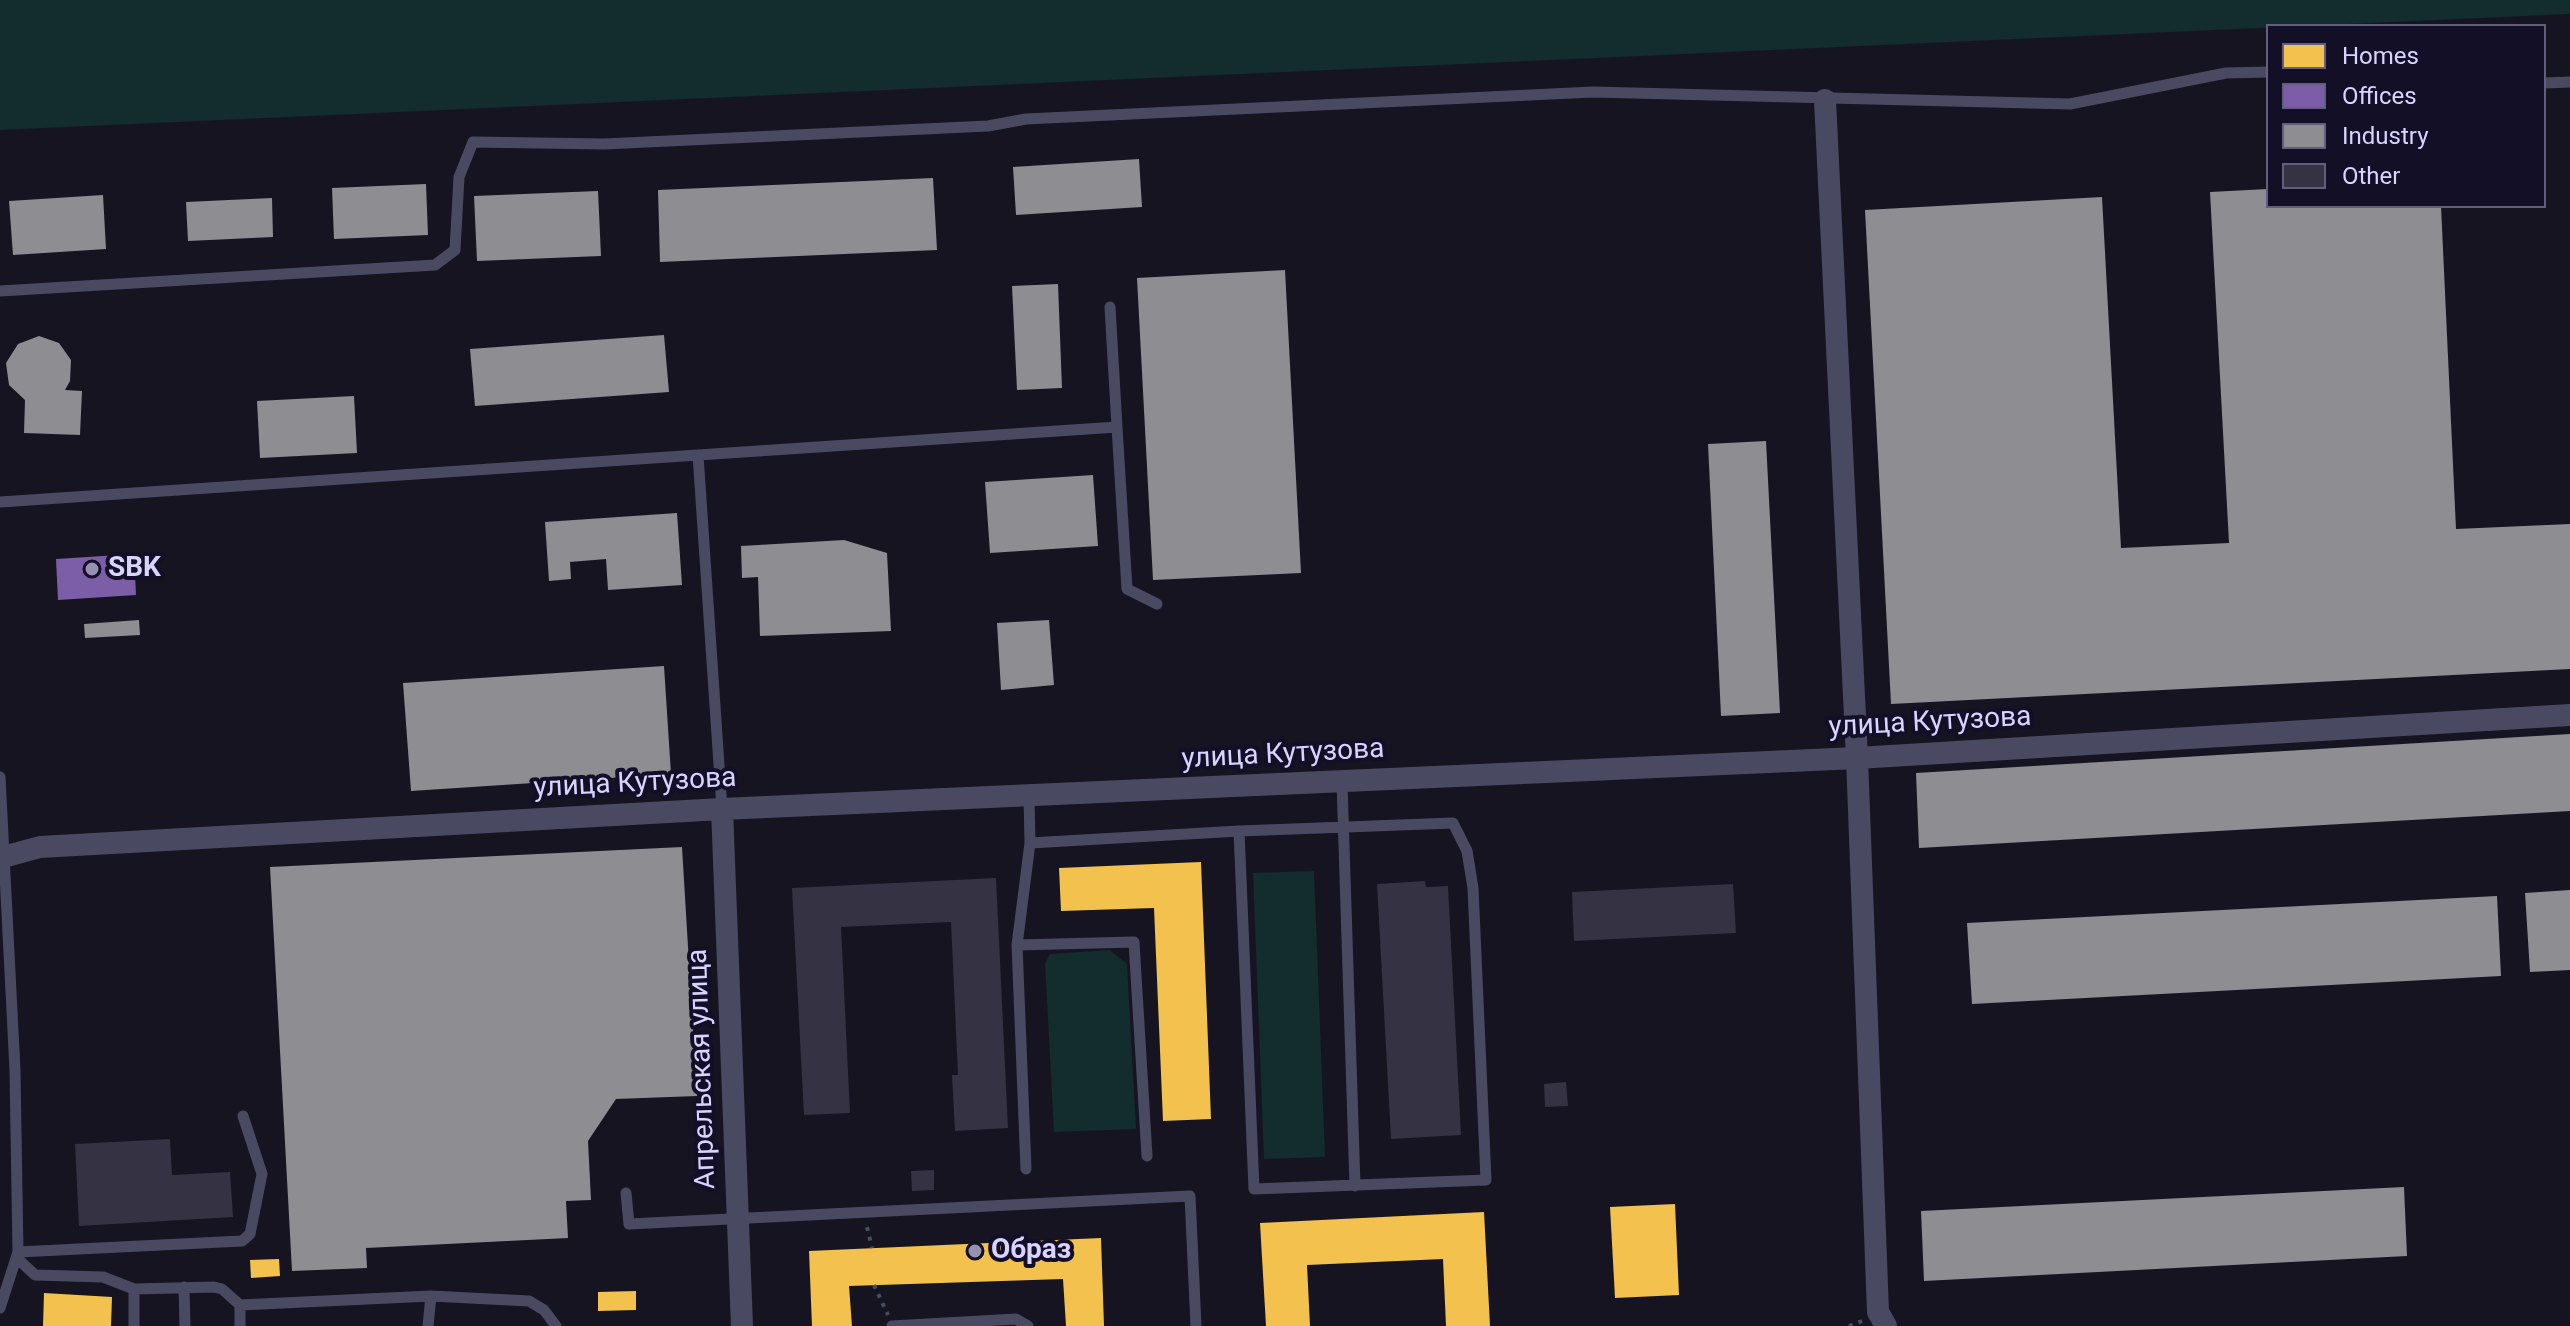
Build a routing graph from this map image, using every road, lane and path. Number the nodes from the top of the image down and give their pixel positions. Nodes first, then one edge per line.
1 (2266, 72) edge
2 (2570, 82) edge
3 (2546, 83) edge
4 (1825, 100) junction
5 (0, 291) edge
6 (1110, 307) dead end
7 (1117, 427) junction
8 (698, 455) junction
9 (0, 502) edge
10 (1157, 604) dead end
11 (2570, 715) edge
12 (1857, 758) junction
13 (0, 777) edge
14 (1342, 783) junction
15 (1029, 797) junction
16 (722, 809) junction
17 (1344, 826) junction
18 (1239, 831) junction
19 (1030, 843) junction
20 (3, 858) edge
21 (1017, 945) junction
22 (15, 1070) junction
23 (0, 1071) edge
24 (243, 1116) dead end
25 (1147, 1156) dead end
26 (1026, 1169) dead end
27 (1355, 1186) junction
28 (626, 1193) dead end
29 (863, 1213) junction
30 (739, 1218) junction
31 (872, 1248) dead end
32 (18, 1256) junction
33 (874, 1285) dead end
34 (184, 1287) junction
35 (134, 1289) junction
36 (431, 1296) junction
37 (240, 1305) junction
38 (0, 1308) edge
39 (892, 1325) edge
40 (134, 1326) edge
41 (185, 1326) edge
42 (240, 1326) edge
43 (428, 1326) edge
44 (556, 1326) edge
45 (742, 1326) edge
46 (1028, 1326) edge
47 (1196, 1326) edge
48 (1886, 1326) edge

1 - 4 lane
2 - 3 lane
4 - 5 lane
4 - 12 street
6 - 7 lane
7 - 8 lane
7 - 10 lane
8 - 9 lane
8 - 16 lane
11 - 12 street, улица Кутузова
12 - 14 street, улица Кутузова
12 - 48 street
13 - 20 lane
14 - 15 street, улица Кутузова
14 - 17 lane
15 - 16 street, улица Кутузова
15 - 19 lane
16 - 20 street, улица Кутузова
16 - 30 street, Апрельская улица
17 - 18 lane
17 - 27 lane
17 - 27 lane
18 - 19 lane
18 - 27 lane
19 - 21 lane
20 - 22 lane
21 - 25 lane
21 - 26 lane
22 - 23 lane
22 - 32 lane
24 - 32 lane
28 - 30 lane
29 - 30 lane
29 - 31 path
29 - 47 lane
30 - 45 street, Апрельская улица
32 - 35 lane
32 - 38 lane
33 - 39 path
34 - 35 lane
34 - 37 lane
34 - 41 lane
35 - 40 lane
36 - 37 lane
36 - 43 lane
36 - 44 lane
37 - 42 lane
39 - 46 lane

